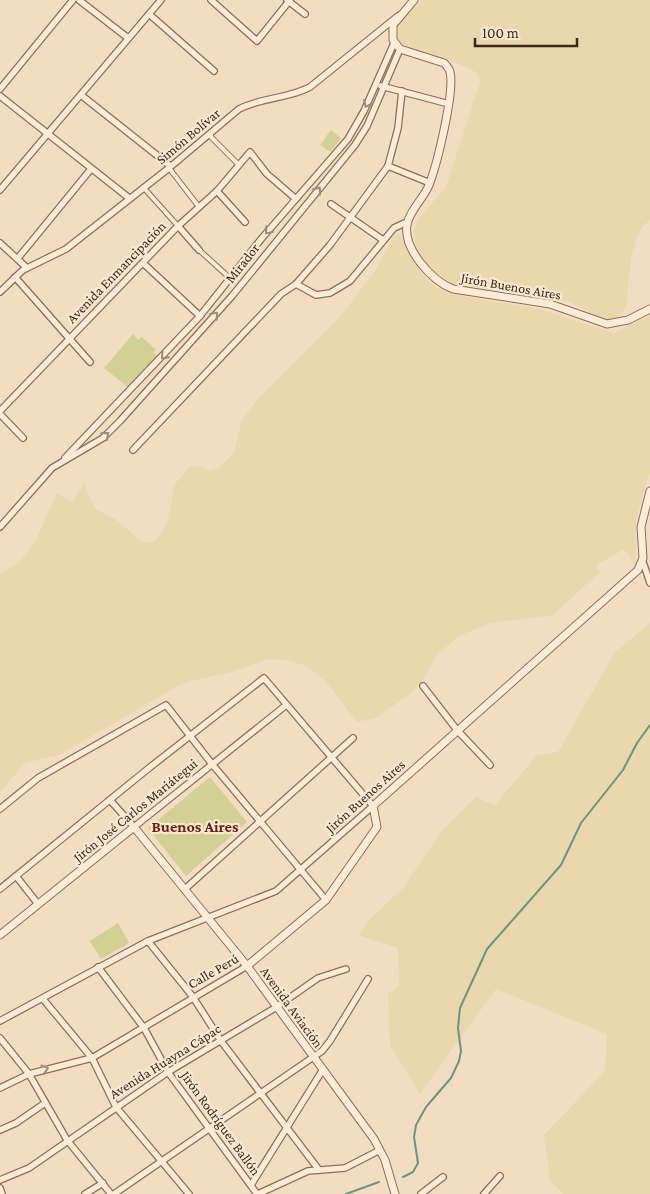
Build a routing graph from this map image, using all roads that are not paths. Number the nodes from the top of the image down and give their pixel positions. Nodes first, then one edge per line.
1 (73, 0) edge
2 (80, 0) edge
3 (161, 0) edge
4 (211, 0) edge
5 (289, 0) edge
6 (414, 0) edge
7 (149, 14) junction
8 (305, 14) dead end
9 (400, 15) junction
10 (128, 38) junction
11 (394, 43) junction
12 (400, 49) junction
13 (214, 71) dead end
14 (376, 84) junction
15 (383, 87) junction
16 (0, 89) edge
17 (402, 91) junction
18 (81, 95) junction
19 (0, 96) edge
20 (449, 104) junction
21 (211, 133) junction
22 (48, 134) junction
23 (239, 165) junction
24 (388, 166) junction
25 (169, 168) junction
26 (91, 169) junction
27 (430, 183) junction
28 (143, 187) junction
29 (0, 190) edge
30 (217, 191) junction
31 (129, 198) junction
32 (296, 199) junction
33 (331, 204) dead end
34 (199, 207) junction
35 (351, 218) junction
36 (245, 222) dead end
37 (407, 222) junction
38 (178, 226) junction
39 (383, 240) junction
40 (0, 243) edge
41 (199, 250) joint
42 (18, 258) junction
43 (143, 263) junction
44 (27, 268) junction
45 (14, 277) junction
46 (231, 278) junction
47 (296, 284) junction
48 (0, 292) edge
49 (650, 308) edge
50 (200, 316) junction
51 (69, 338) junction
52 (90, 362) dead end
53 (0, 412) edge
54 (22, 438) dead end
55 (133, 450) dead end
56 (64, 460) junction
57 (650, 491) edge
58 (0, 527) edge
59 (643, 562) junction
60 (650, 583) edge
61 (423, 686) dead end
62 (285, 706) junction
63 (457, 730) junction
64 (189, 737) junction
65 (353, 738) dead end
66 (332, 756) junction
67 (212, 764) junction
68 (490, 765) dead end
69 (110, 800) junction
70 (372, 806) junction
71 (0, 810) edge
72 (260, 822) junction
73 (134, 827) junction
74 (300, 871) junction
75 (16, 876) junction
76 (185, 888) junction
77 (0, 889) edge
78 (326, 900) junction
79 (38, 904) junction
80 (206, 918) junction
81 (0, 935) edge
82 (148, 941) junction
83 (247, 966) junction
84 (98, 967) junction
85 (346, 969) dead end
86 (368, 979) dead end
87 (193, 997) junction
88 (43, 999) junction
89 (276, 1008) junction
90 (0, 1021) edge
91 (144, 1028) junction
92 (0, 1038) edge
93 (221, 1041) junction
94 (92, 1058) junction
95 (313, 1058) junction
96 (322, 1071) junction
97 (168, 1072) junction
98 (29, 1074) junction
99 (0, 1088) edge
100 (261, 1094) junction
101 (45, 1103) junction
102 (116, 1107) junction
103 (211, 1128) junction
104 (285, 1128) junction
105 (0, 1130) edge
106 (67, 1140) junction
107 (380, 1150) junction
108 (164, 1161) junction
109 (319, 1170) junction
110 (500, 1176) dead end
111 (443, 1177) dead end
112 (0, 1180) edge
113 (102, 1183) junction
114 (251, 1185) junction
115 (0, 1188) edge
116 (2, 1194) edge
117 (85, 1194) edge
118 (113, 1194) edge
119 (189, 1194) edge
120 (257, 1194) edge
121 (395, 1194) edge
122 (421, 1194) edge
123 (484, 1194) edge

1 - 16 street
2 - 10 street
3 - 7 street
4 - 5 street
5 - 8 street
6 - 9 street
7 - 10 street
7 - 13 street
9 - 11 street
9 - 21 street, Simón Bolívar
10 - 18 street
11 - 12 street
11 - 14 street, Mirador
12 - 15 street, Mirador
12 - 20 street
14 - 15 street
14 -> 32 street, Mirador
15 - 17 street
56 -> 15 street, Mirador
17 - 20 street
17 - 24 street
18 - 22 street
18 - 25 street
19 - 22 street
20 - 27 street
21 - 23 street
21 - 25 street, Simón Bolívar
22 - 26 street
22 - 29 street
23 - 30 street, Avenida Enmancipación
23 - 32 street, Avenida Enmancipación
24 - 27 street
24 - 35 street
25 - 28 street, Simón Bolívar
25 - 34 street
26 - 31 street
26 - 42 street
27 - 37 street
28 - 31 street, Simón Bolívar
28 - 38 street
30 - 34 street, Avenida Enmancipación
30 - 36 street
31 - 44 street, Simón Bolívar
32 -> 46 street, Mirador
33 - 35 street
34 - 38 street, Avenida Enmancipación
35 - 39 street
35 - 47 street
37 - 39 street
37 - 49 street, Jirón Buenos Aires
38 - 41 street
38 - 43 street, Avenida Enmancipación
39 - 47 street
40 - 42 street
41 - 46 street
42 - 44 street
43 - 50 street
43 - 51 street, Avenida Enmancipación
44 - 45 street, Simón Bolívar
45 - 48 street, Simón Bolívar
45 - 51 street
46 - 50 street, Mirador
47 - 55 street
50 -> 56 street, Mirador
51 - 52 street
51 - 53 street, Avenida Enmancipación
53 - 54 street
56 - 58 street, Mirador
57 - 59 street
59 - 60 street
59 - 63 street, Jirón Buenos Aires
61 - 63 street
62 - 64 street
62 - 66 street
62 - 67 street, Jirón José Carlos Mariátegui
63 - 68 street
63 - 70 street, Jirón Buenos Aires
64 - 67 street
64 - 69 street
64 - 71 street
65 - 66 street
66 - 70 street
66 - 72 street
67 - 72 street
67 - 73 street, Jirón José Carlos Mariátegui
69 - 73 street, Avenida Aviación
69 - 75 street
70 - 74 street, Jirón Buenos Aires
70 - 78 street, Calle Perú
72 - 74 street
72 - 76 street
73 - 76 street, Avenida Aviación
73 - 79 street, Jirón José Carlos Mariátegui
74 - 78 street
74 - 80 street, Jirón Buenos Aires
75 - 77 street
75 - 79 street
76 - 80 street, Avenida Aviación
78 - 83 street, Calle Perú
79 - 81 street, Jirón José Carlos Mariátegui
80 - 82 street, Jirón Buenos Aires
80 - 83 street, Avenida Aviación
82 - 84 street, Jirón Buenos Aires
82 - 87 street
83 - 87 street, Calle Perú
83 - 89 street, Avenida Aviación
84 - 88 street, Jirón Buenos Aires
84 - 91 street, Jirón Rodríguez Ballón
85 - 89 street, Avenida Huayna Cápac
86 - 95 street
87 - 91 street, Calle Perú
87 - 93 street
88 - 90 street, Jirón Buenos Aires
88 - 94 street
89 - 93 street, Avenida Huayna Cápac
89 - 95 street, Avenida Aviación
91 - 94 street, Calle Perú
91 - 97 street, Jirón Rodríguez Ballón
92 - 98 street
93 - 97 street, Avenida Huayna Cápac
93 - 100 street
98 -> 94 street, Calle Perú
94 - 102 street
95 - 96 street, Avenida Aviación
95 - 100 street
96 - 104 street
96 - 107 street, Avenida Aviación
97 - 102 street, Avenida Huayna Cápac
97 - 103 street, Jirón Rodríguez Ballón
98 - 99 street, Calle Perú
98 - 101 street
100 - 103 street
100 - 104 street
101 - 105 street
101 - 106 street
102 - 106 street, Avenida Huayna Cápac
102 - 108 street
103 - 108 street
103 - 114 street, Jirón Rodríguez Ballón
104 - 109 street
104 - 114 street
106 - 112 street, Avenida Huayna Cápac
106 - 113 street
107 - 109 street
107 - 121 street, Avenida Aviación
108 - 118 street
108 - 119 street
109 - 120 street
110 - 123 street
111 - 122 street
113 - 117 street
113 - 118 street
114 - 120 street, Jirón Rodríguez Ballón
115 - 116 street

